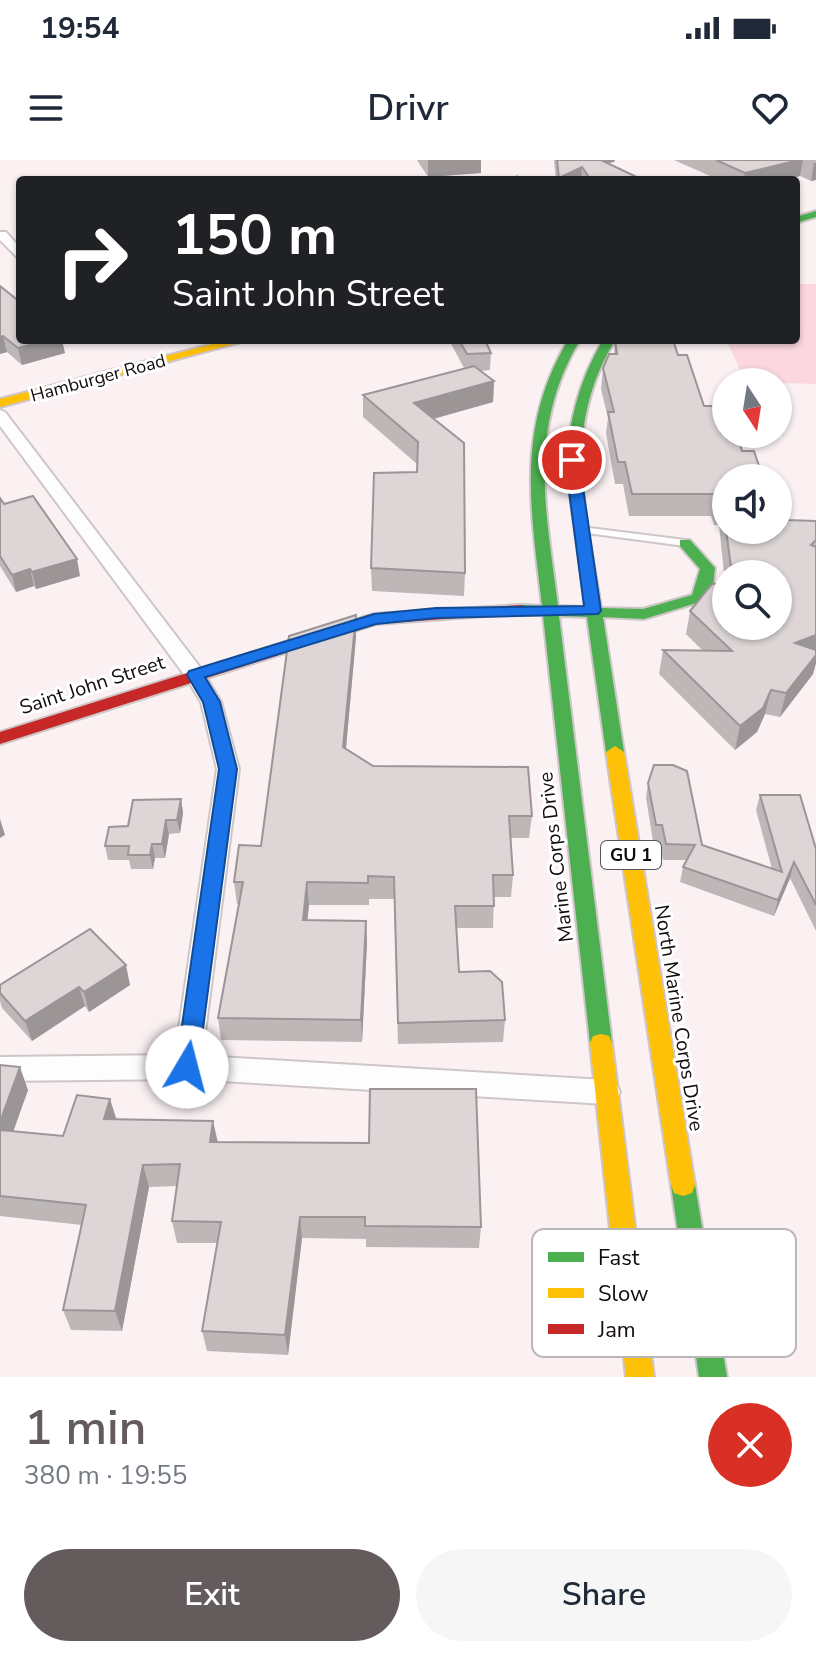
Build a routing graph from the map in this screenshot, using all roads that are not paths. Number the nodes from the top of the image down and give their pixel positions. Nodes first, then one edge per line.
1 (2, 235) edge
2 (16, 251) edge
3 (227, 344) edge
4 (572, 344) edge
5 (607, 344) edge
6 (0, 403) edge
7 (0, 415) edge
8 (581, 530) junction
9 (685, 543) joint
10 (549, 610) junction
11 (593, 611) junction
12 (195, 675) junction
13 (0, 738) edge
14 (187, 1067) junction
15 (0, 1069) edge
16 (606, 1092) junction
17 (622, 1229) edge
18 (690, 1229) edge
19 (638, 1357) edge
20 (710, 1357) edge
21 (640, 1377) edge
22 (713, 1377) edge

1 - 2 street
3 - 6 main road, Hamburger Road
4 - 10 main road, Marine Corps Drive / GU 1
5 - 8 main road, North Marine Corps Drive / GU 1
7 - 12 street
8 - 9 lane
8 - 11 main road, North Marine Corps Drive / GU 1
9 - 11 main road, Saint John Street
10 - 11 main road, Saint John Street
10 - 12 main road, Saint John Street
10 - 16 main road, Marine Corps Drive / GU 1
11 - 18 main road, North Marine Corps Drive / GU 1
12 - 13 main road, Saint John Street
12 - 14 street
14 - 15 street
14 - 16 street
16 - 17 main road, Marine Corps Drive / GU 1
19 - 21 main road, Marine Corps Drive / GU 1
20 - 22 main road, North Marine Corps Drive / GU 1

